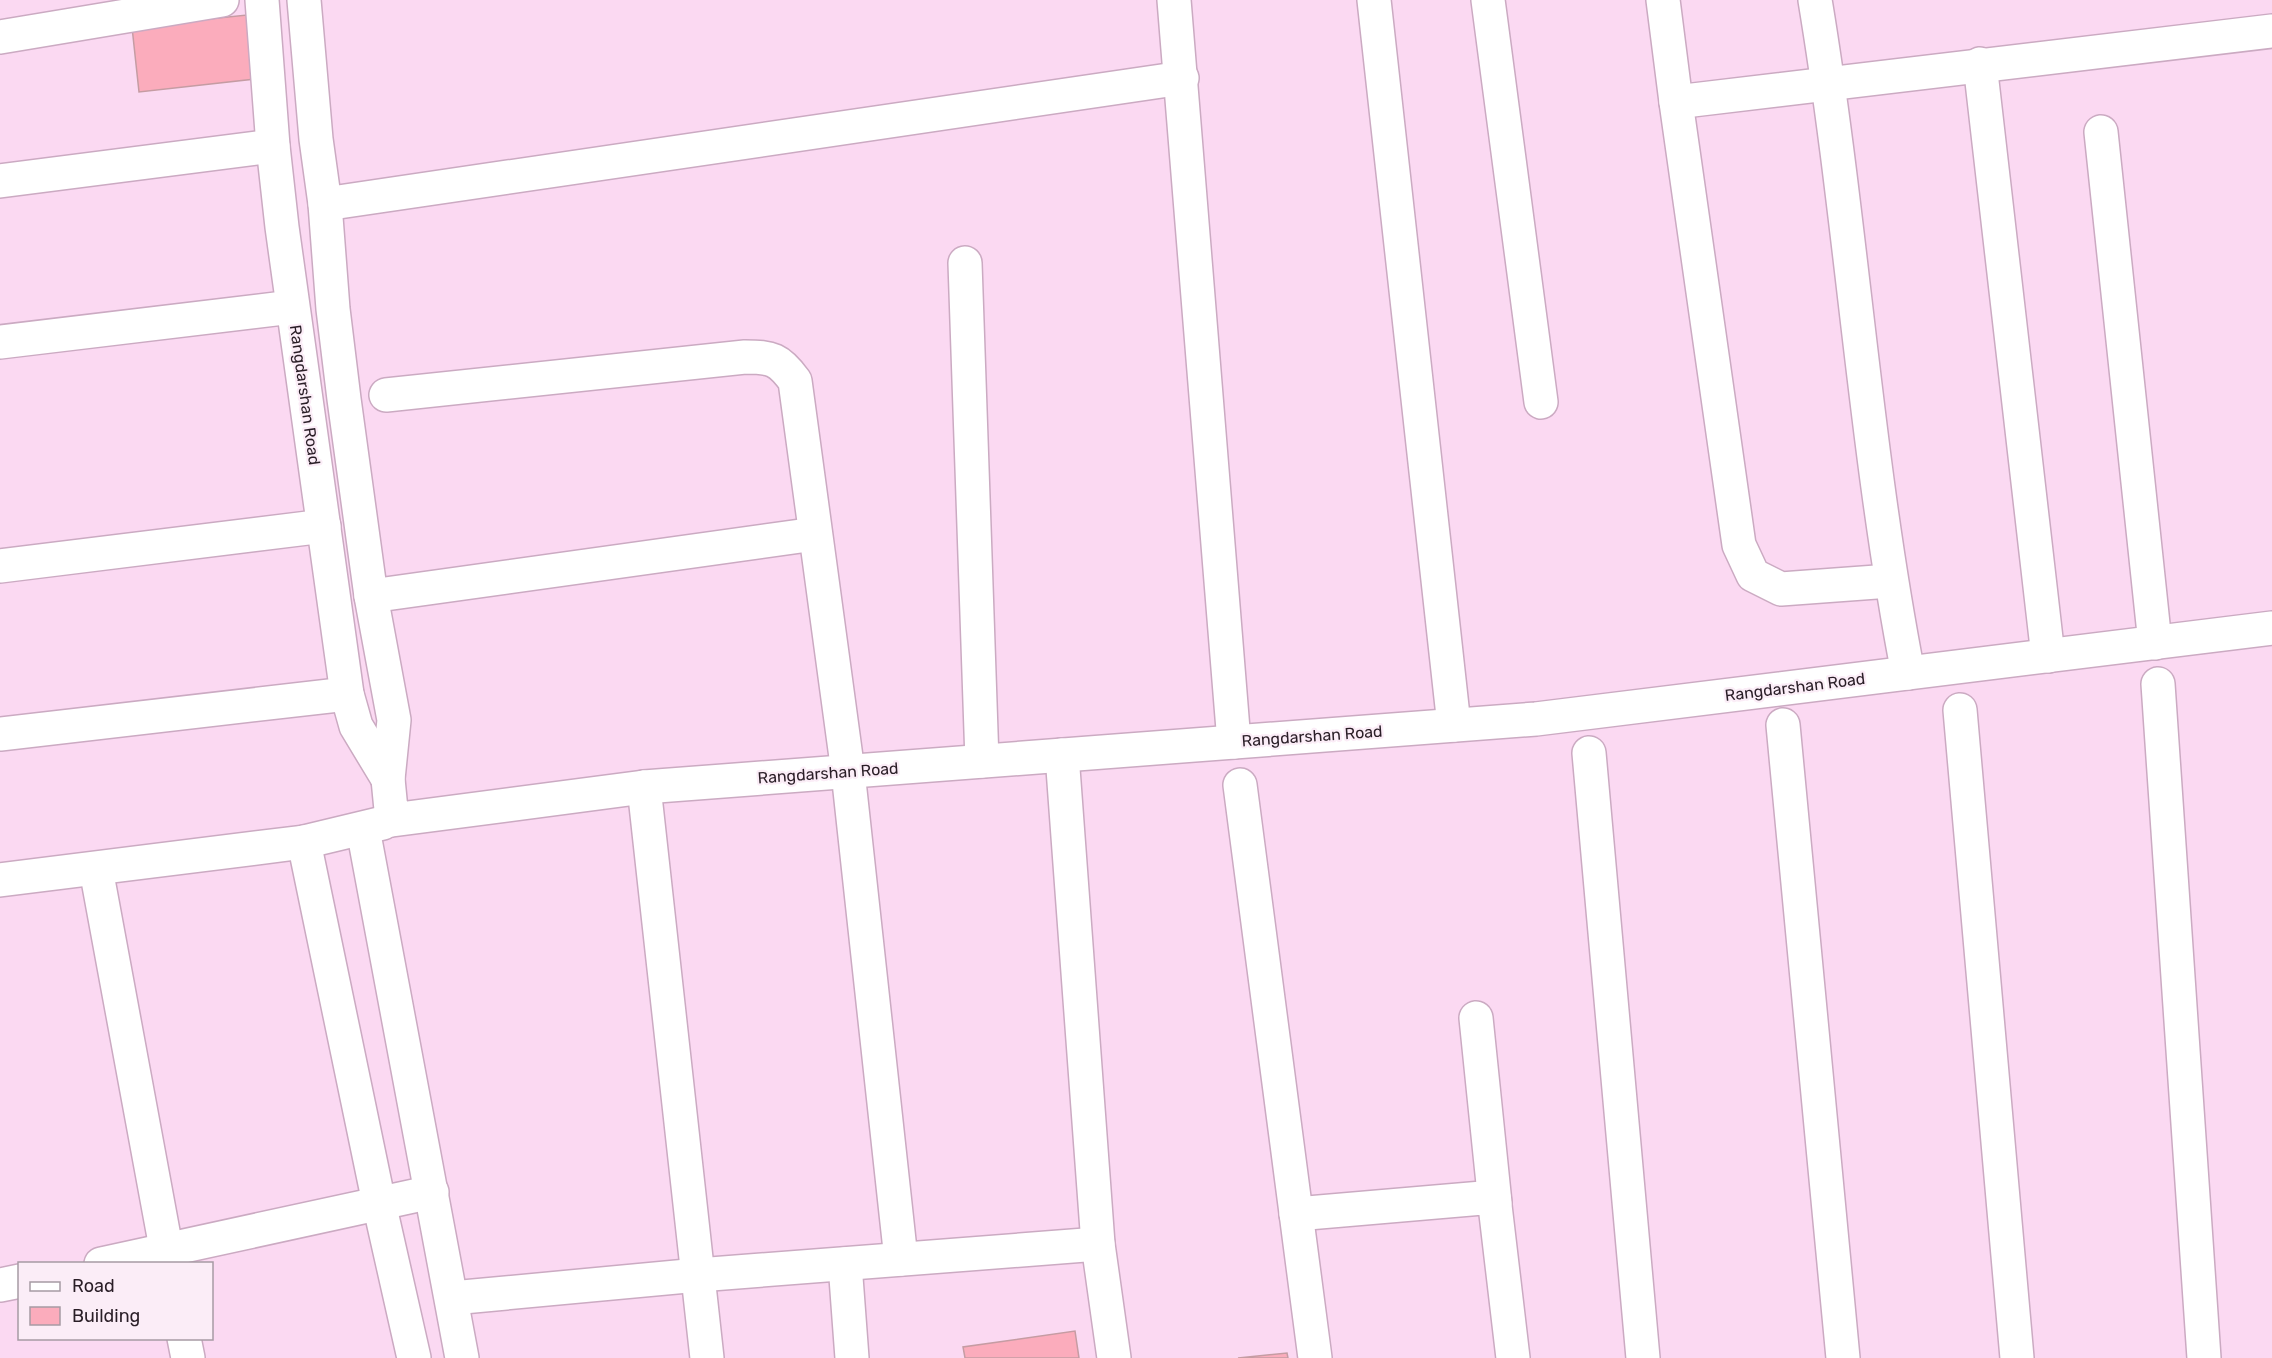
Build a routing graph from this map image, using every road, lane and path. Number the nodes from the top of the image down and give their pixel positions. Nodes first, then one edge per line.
1 (222, 0) edge
2 (261, 0) edge
3 (304, 0) edge
4 (1174, 0) edge
5 (1374, 0) edge
6 (1488, 0) edge
7 (1663, 0) edge
8 (1815, 0) edge
9 (2272, 31) edge
10 (0, 37) edge
11 (1980, 64) junction
12 (1182, 78) junction
13 (1829, 83) junction
14 (1676, 102) junction
15 (2101, 132) dead end
16 (273, 146) junction
17 (0, 181) edge
18 (325, 204) junction
19 (965, 263) dead end
20 (292, 307) junction
21 (0, 342) edge
22 (386, 395) dead end
23 (1541, 402) dead end
24 (324, 526) junction
25 (815, 534) junction
26 (0, 566) edge
27 (1890, 581) junction
28 (370, 596) junction
29 (2272, 628) edge
30 (2155, 643) junction
31 (2048, 656) junction
32 (1908, 673) junction
33 (2158, 684) dead end
34 (347, 694) junction
35 (1960, 710) dead end
36 (1454, 725) junction
37 (1783, 725) dead end
38 (0, 734) edge
39 (1234, 742) junction
40 (1588, 753) dead end
41 (1062, 755) junction
42 (982, 761) junction
43 (848, 772) junction
44 (388, 779) junction
45 (1240, 784) dead end
46 (644, 787) junction
47 (377, 825) junction
48 (304, 842) junction
49 (96, 869) junction
50 (0, 880) edge
51 (1476, 1018) dead end
52 (432, 1192) junction
53 (379, 1203) junction
54 (1495, 1203) junction
55 (1296, 1214) junction
56 (1098, 1244) junction
57 (167, 1256) edge
58 (901, 1259) junction
59 (110, 1262) edge
60 (845, 1263) junction
61 (698, 1275) junction
62 (18, 1281) edge
63 (0, 1285) edge
64 (452, 1298) junction
65 (184, 1340) edge
66 (188, 1358) edge
67 (414, 1358) edge
68 (462, 1358) edge
69 (707, 1358) edge
70 (852, 1358) edge
71 (1114, 1358) edge
72 (1315, 1358) edge
73 (1513, 1358) edge
74 (1643, 1358) edge
75 (1843, 1358) edge
76 (2017, 1358) edge
77 (2204, 1358) edge

1 - 10 street
2 - 16 street, Rangdarshan Road
3 - 18 street, Rangdarshan Road
4 - 12 street
5 - 36 street
6 - 23 street
7 - 14 street
8 - 13 street
9 - 11 street
11 - 13 street
11 - 31 street
12 - 18 street
12 - 39 street
13 - 14 street
13 - 27 street
14 - 27 street
15 - 30 street
16 - 17 street
16 - 20 street, Rangdarshan Road
18 - 28 street, Rangdarshan Road
19 - 42 street
20 - 21 street
20 - 24 street, Rangdarshan Road
22 - 25 street
24 - 26 street
24 - 34 street, Rangdarshan Road
25 - 28 street
25 - 43 street
27 - 32 street
28 - 44 street, Rangdarshan Road
29 - 30 street, Rangdarshan Road
30 - 31 street, Rangdarshan Road
31 - 32 street, Rangdarshan Road
32 - 36 street, Rangdarshan Road
33 - 77 street
34 - 38 street
34 - 44 street, Rangdarshan Road
35 - 76 street
36 - 39 street, Rangdarshan Road
37 - 75 street
39 - 41 street, Rangdarshan Road
40 - 74 street
41 - 42 street, Rangdarshan Road
41 - 56 street
42 - 43 street, Rangdarshan Road
43 - 46 street, Rangdarshan Road
43 - 58 street
44 - 47 street, Rangdarshan Road
45 - 55 street
46 - 47 street, Rangdarshan Road
46 - 61 street
47 - 48 street
47 - 52 street
48 - 49 street
48 - 53 street
49 - 50 street
49 - 57 street
51 - 54 street
52 - 53 street
52 - 64 street
53 - 57 street
53 - 67 street
54 - 55 street
54 - 73 street
55 - 72 street
56 - 58 street
56 - 71 street
57 - 59 street
58 - 60 street
60 - 61 street
60 - 70 street
61 - 64 street
61 - 69 street
62 - 63 street
64 - 68 street
65 - 66 street

